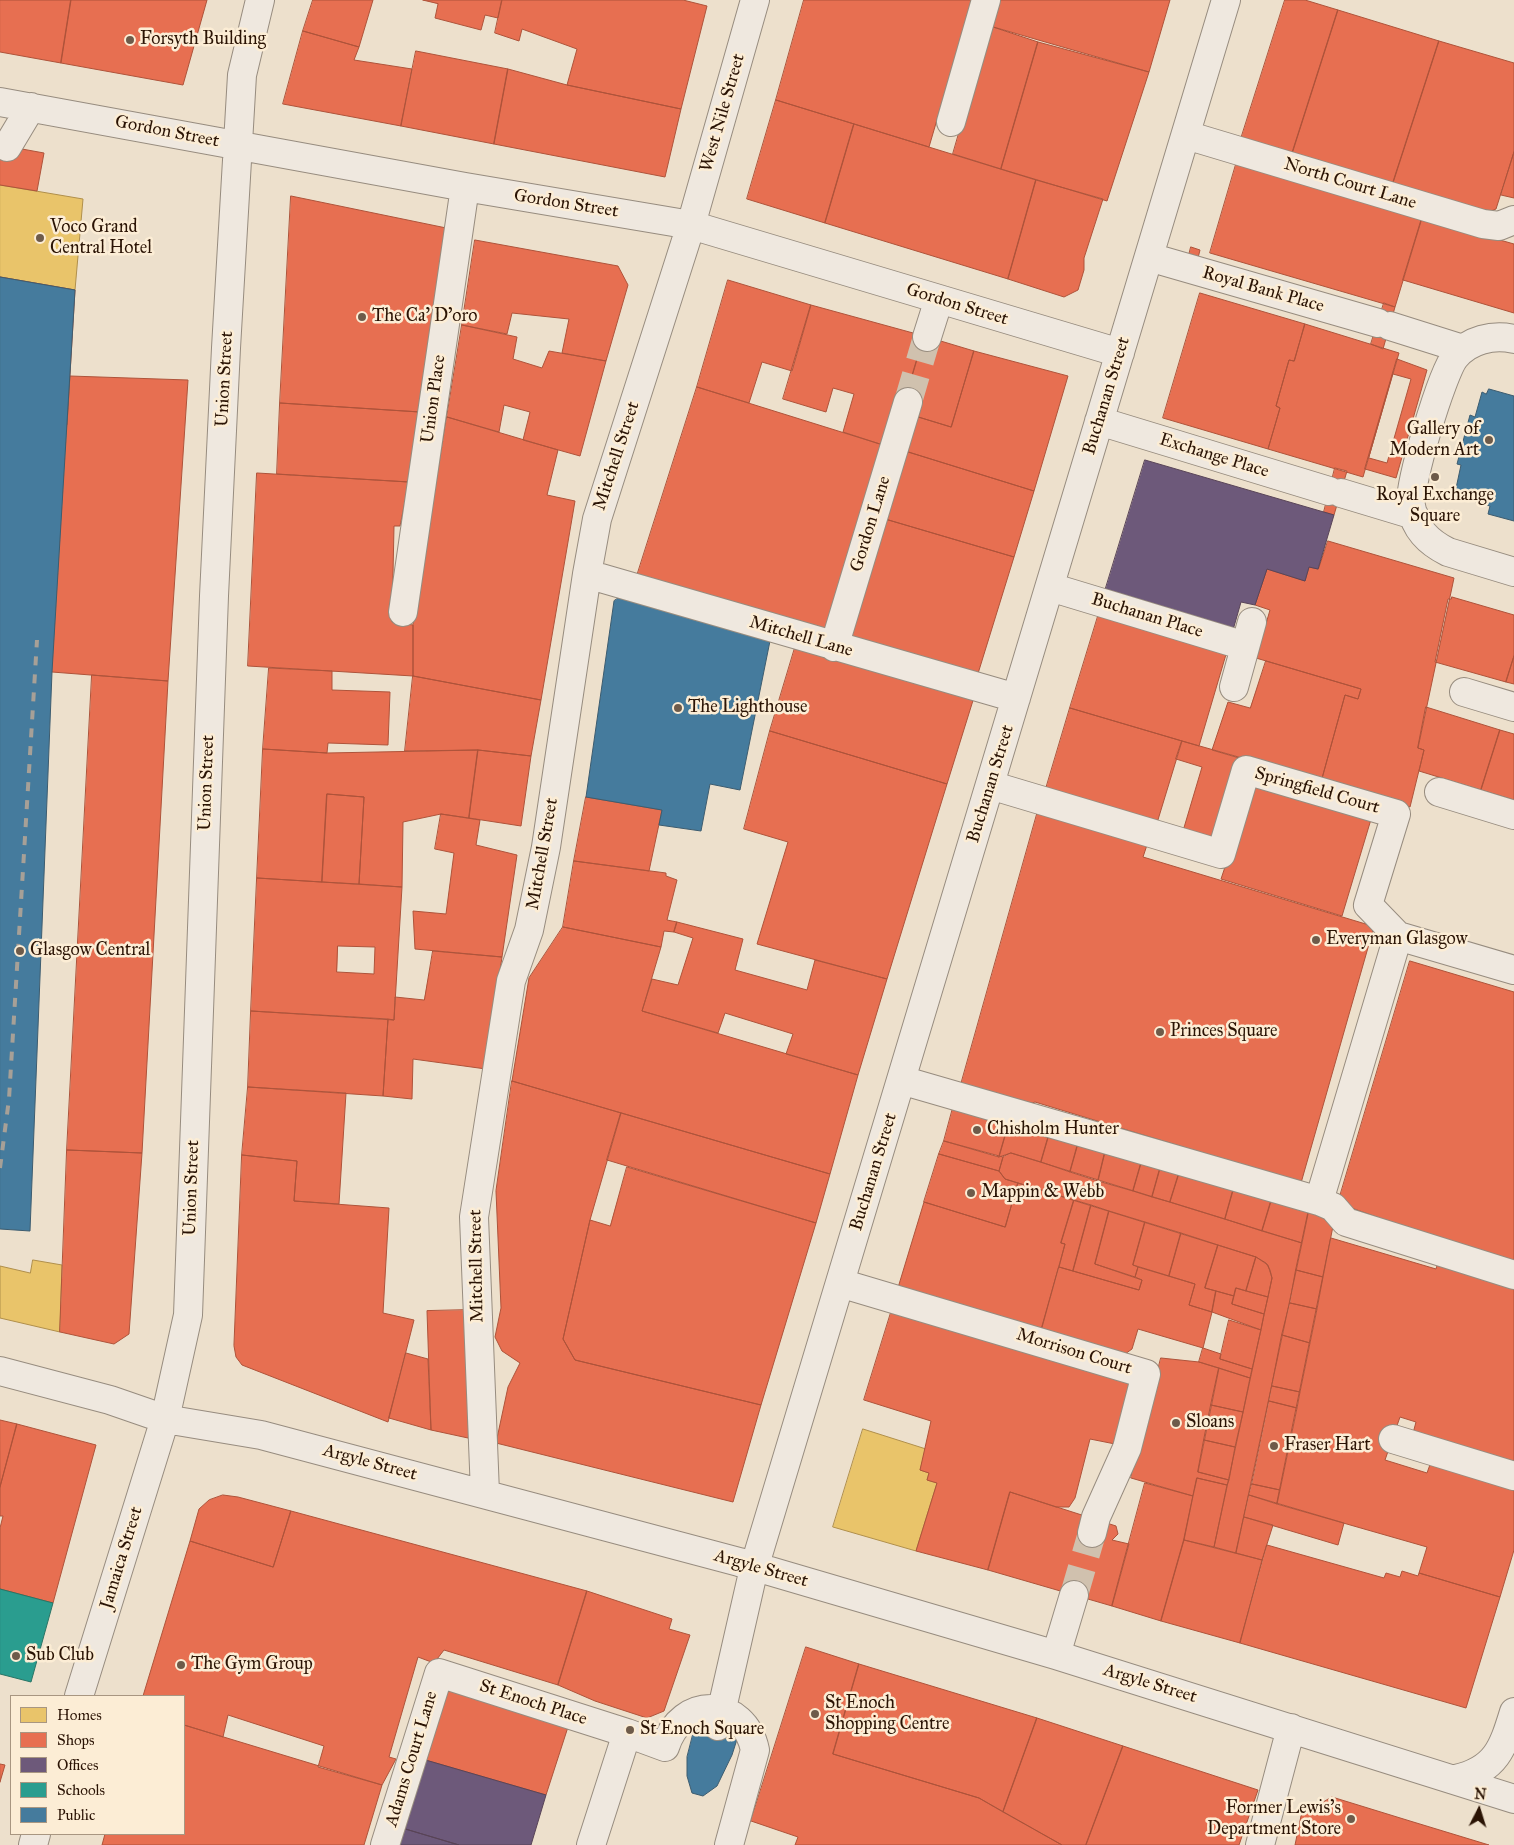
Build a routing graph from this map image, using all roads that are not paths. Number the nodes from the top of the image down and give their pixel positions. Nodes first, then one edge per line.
1 (260, 0) edge
2 (755, 0) edge
3 (986, 0) edge
4 (1226, 0) edge
5 (0, 102) edge
6 (31, 107) junction
7 (951, 122) dead end
8 (1186, 135) junction
9 (238, 145) junction
10 (7, 146) dead end
11 (465, 187) junction
12 (1514, 220) edge
13 (691, 226) junction
14 (1149, 257) junction
15 (939, 299) junction
16 (927, 338) tunnel mouth
17 (1514, 340) edge
18 (1463, 349) junction
19 (1120, 353) junction
20 (908, 402) tunnel mouth
21 (1100, 421) junction
22 (1414, 515) junction
23 (1514, 572) edge
24 (587, 574) junction
25 (1050, 587) junction
26 (403, 612) dead end
27 (834, 646) junction
28 (1234, 687) dead end
29 (1464, 692) dead end
30 (1016, 698) junction
31 (1514, 707) edge
32 (990, 785) junction
33 (1438, 792) dead end
34 (1514, 815) edge
35 (1398, 936) junction
36 (1514, 970) edge
37 (902, 1080) junction
38 (1319, 1201) junction
39 (1514, 1275) edge
40 (840, 1283) junction
41 (0, 1371) edge
42 (166, 1419) junction
43 (1393, 1439) dead end
44 (1514, 1476) edge
45 (485, 1493) junction
46 (1092, 1533) tunnel mouth
47 (754, 1568) junction
48 (1074, 1595) tunnel mouth
49 (1056, 1655) junction
50 (439, 1672) joint
51 (79, 1695) edge
52 (1514, 1712) edge
53 (720, 1718) junction
54 (1291, 1728) junction
55 (627, 1733) junction
56 (1456, 1779) junction
57 (1514, 1799) edge
58 (385, 1845) edge
59 (591, 1845) edge
60 (729, 1845) edge
61 (1260, 1845) edge

1 - 9 street, Union Street
2 - 13 street, West Nile Street
3 - 7 street
4 - 8 street, Buchanan Street
5 - 6 street, Gordon Street
6 - 9 street, Gordon Street
6 - 10 street
8 - 12 street, North Court Lane
8 - 14 street, Buchanan Street
9 - 11 street, Gordon Street
9 - 42 street, Union Street
11 - 13 street, Gordon Street
11 - 26 street, Union Place
13 - 15 street, Gordon Street
13 - 24 street, Mitchell Street
14 - 18 street, Royal Bank Place
14 - 19 street, Buchanan Street
15 - 16 street
15 - 19 street, Gordon Street
17 - 18 street
18 - 22 street
19 - 21 street, Buchanan Street
20 - 27 street, Gordon Lane
21 - 22 street, Exchange Place
21 - 25 street, Buchanan Street
22 - 23 street
24 - 27 street, Mitchell Lane
24 - 45 street, Mitchell Street
25 - 28 street, Buchanan Place
25 - 30 street, Buchanan Street
27 - 30 street, Mitchell Lane
29 - 31 street
30 - 32 street, Buchanan Street
32 - 35 street, Springfield Court
32 - 37 street, Buchanan Street
33 - 34 street
35 - 36 street, Springfield Court
35 - 38 street
37 - 38 street
37 - 40 street, Buchanan Street
38 - 39 street
40 - 46 street, Morrison Court
40 - 47 street, Buchanan Street
41 - 42 street, Argyle Street
42 - 45 street, Argyle Street
42 - 51 street, Jamaica Street
43 - 44 street
45 - 47 street, Argyle Street
47 - 49 street, Argyle Street
47 - 53 street, Buchanan Street
48 - 49 street
49 - 54 street, Argyle Street
50 - 55 street, St Enoch Place
50 - 58 street, Adams Court Lane
52 - 56 street
53 - 55 street, St Enoch Place
53 - 60 street
54 - 56 street, Argyle Street
54 - 61 street
55 - 59 street
56 - 57 street, Argyle Street

